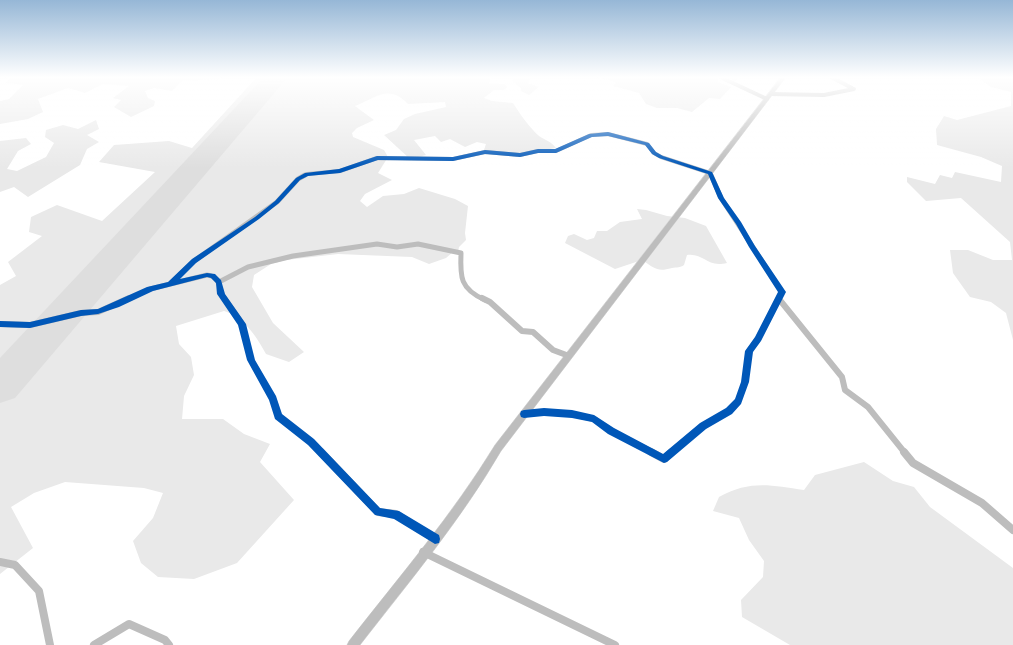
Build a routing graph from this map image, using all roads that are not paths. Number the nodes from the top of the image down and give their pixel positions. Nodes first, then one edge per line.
1 (760, 107) edge
2 (710, 173) junction
3 (219, 282) junction
4 (170, 284) junction
5 (778, 299) junction
6 (0, 324) edge
7 (569, 356) junction
8 (524, 414) junction
9 (1013, 530) edge
10 (435, 539) junction
11 (423, 552) junction
12 (0, 562) edge
13 (50, 645) edge
14 (94, 645) edge
15 (168, 645) edge
16 (353, 645) edge
17 (615, 645) edge

1 - 2 main road
2 - 4 street
2 - 5 street
2 - 7 main road
3 - 4 street
3 - 7 street
3 - 10 street
4 - 6 street
5 - 8 street
5 - 9 street
7 - 8 main road
8 - 10 main road
10 - 11 main road
11 - 16 main road
11 - 17 street
12 - 13 street
14 - 15 street

